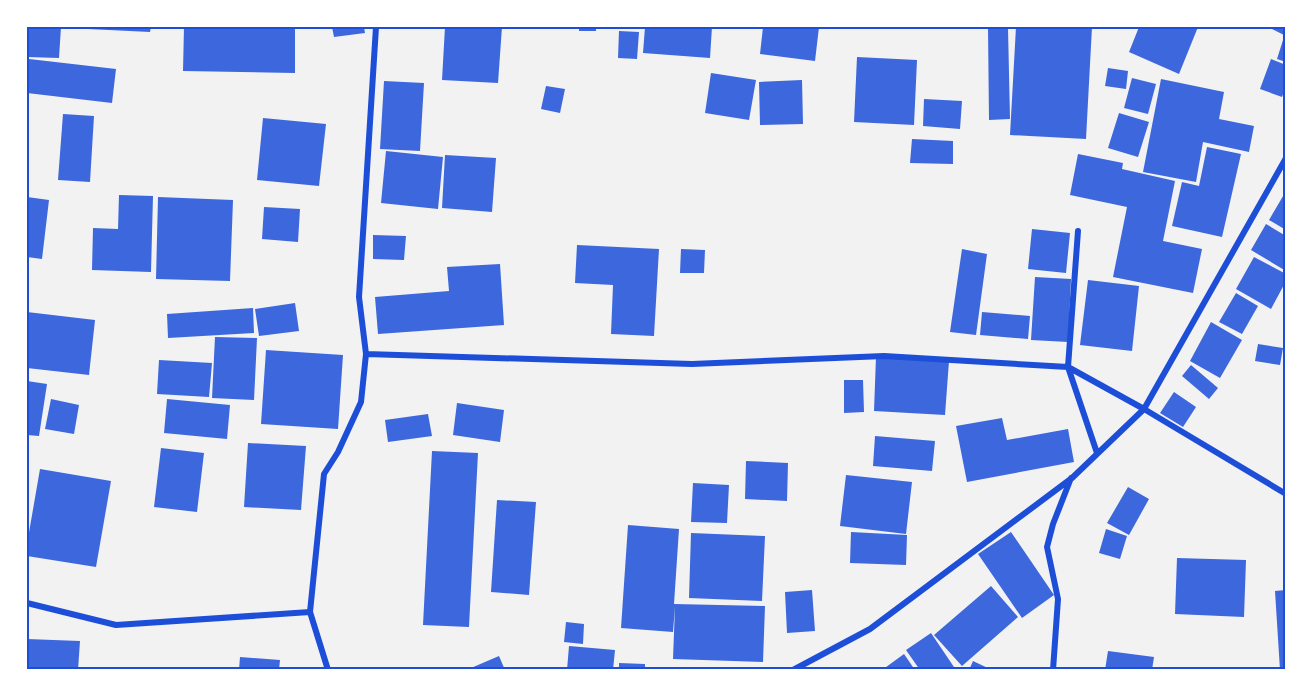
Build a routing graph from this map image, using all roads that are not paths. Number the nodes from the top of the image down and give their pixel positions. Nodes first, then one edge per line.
1 (376, 27) edge
2 (1286, 158) edge
3 (1078, 231) dead end
4 (366, 354) junction
5 (1068, 367) junction
6 (1144, 409) junction
7 (1097, 453) junction
8 (1072, 478) junction
9 (1286, 494) edge
10 (27, 603) edge
11 (310, 612) junction
12 (328, 670) edge
13 (793, 670) edge
14 (1053, 670) edge

1 - 4 street
2 - 6 street
3 - 5 street
4 - 5 street
4 - 11 street
5 - 6 street
5 - 7 street
6 - 7 street
6 - 9 street
7 - 8 street
8 - 13 street
8 - 14 street
10 - 11 street
11 - 12 street

